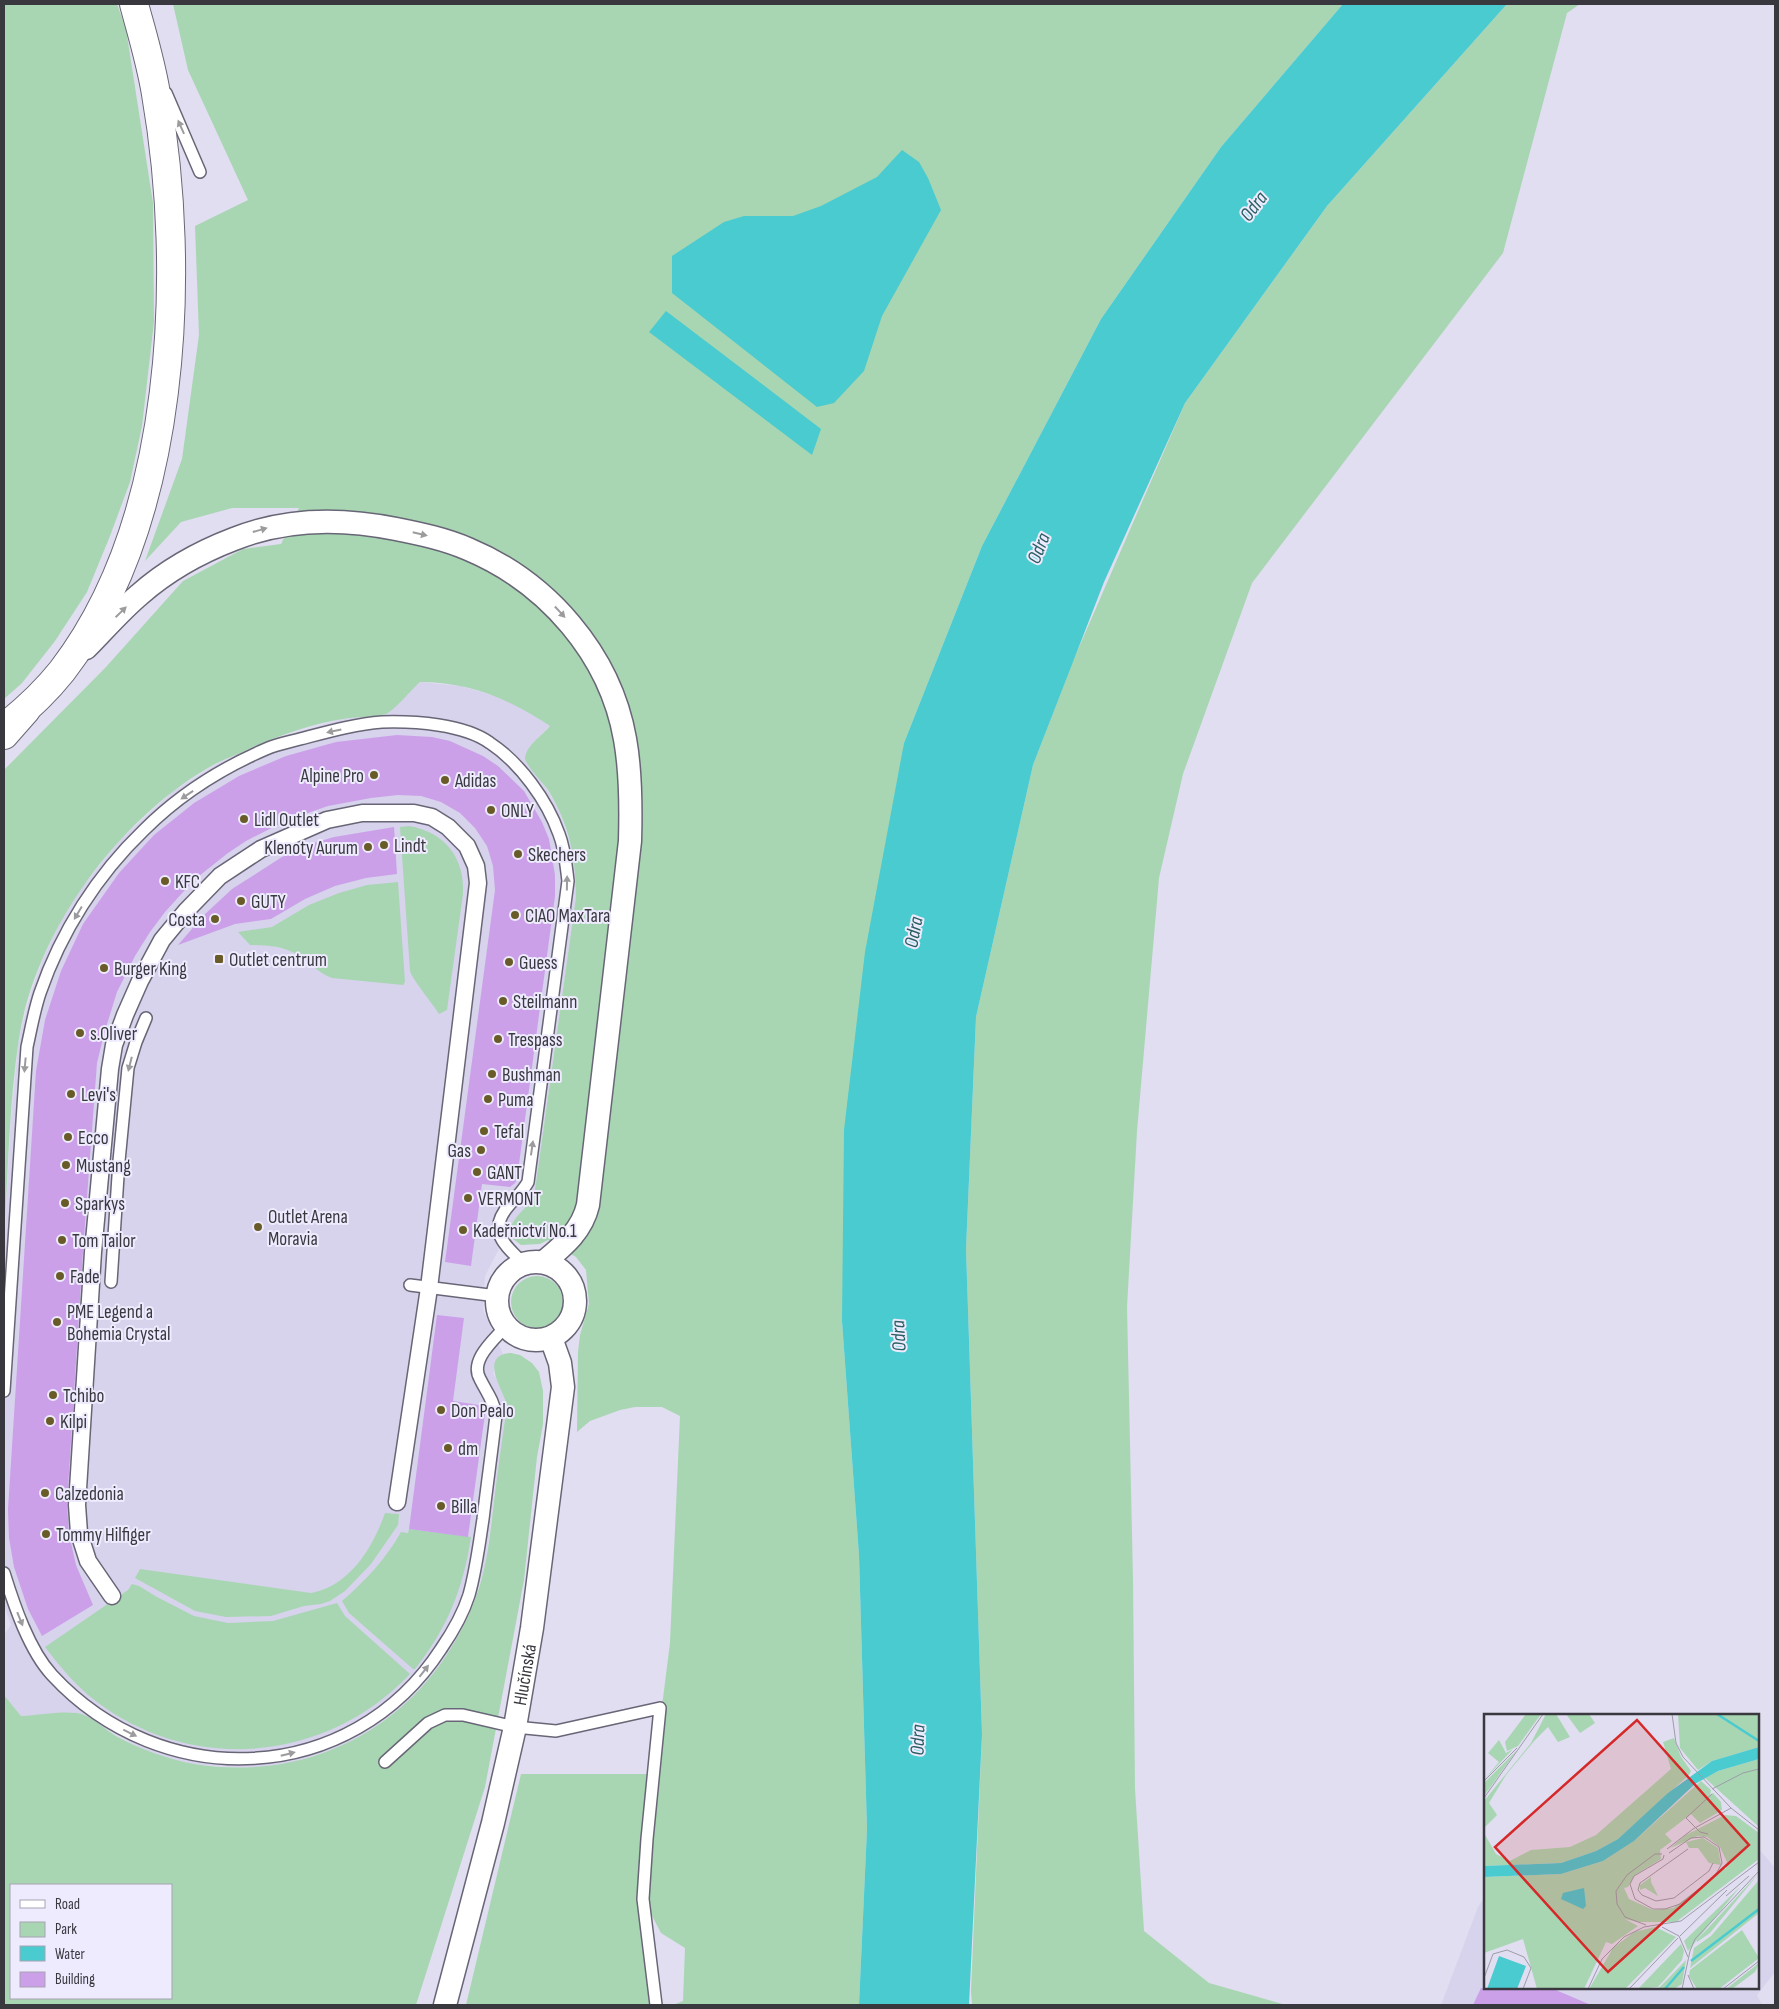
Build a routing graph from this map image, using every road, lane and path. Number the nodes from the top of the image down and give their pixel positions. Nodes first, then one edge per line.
1 (134, 4) edge
2 (146, 49) junction
3 (200, 172) dead end
4 (62, 671) junction
5 (26, 710) junction
6 (4, 727) edge
7 (4, 735) edge
8 (146, 1018) dead end
9 (534, 1263) junction
10 (112, 1282) dead end
11 (410, 1285) dead end
12 (429, 1288) junction
13 (497, 1296) junction
14 (506, 1326) junction
15 (551, 1338) junction
16 (4, 1391) edge
17 (397, 1502) dead end
18 (4, 1573) edge
19 (112, 1596) dead end
20 (515, 1727) junction
21 (385, 1762) dead end
22 (445, 2005) edge
23 (656, 2005) edge

1 - 2 highway
3 -> 2 lane
2 - 4 highway
4 - 5 highway
4 -> 9 street
5 - 6 highway
5 - 7 highway
8 -> 10 lane
9 - 13 street
9 - 15 street
9 -> 16 lane
11 - 12 lane
12 - 13 lane
12 - 17 street
12 - 19 street
13 - 14 street
14 - 15 street
18 -> 14 lane
15 - 20 street, Hlučínská
20 - 21 lane
20 - 22 street, Hlučínská
20 - 23 lane

